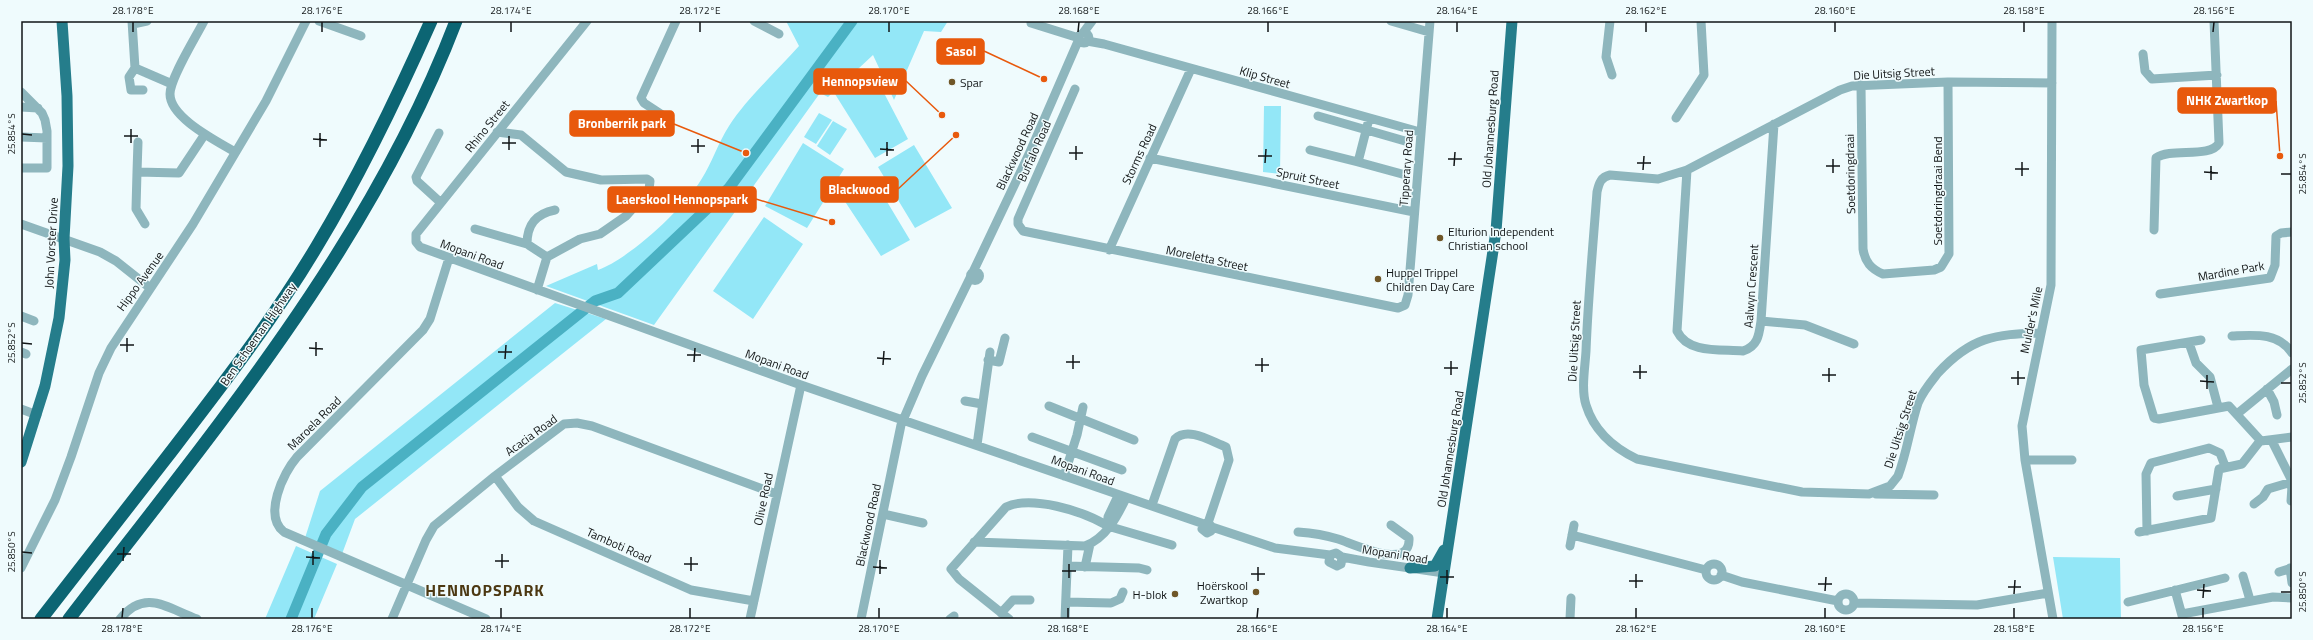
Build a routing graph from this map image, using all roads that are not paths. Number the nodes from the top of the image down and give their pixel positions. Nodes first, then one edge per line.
1 (59, 21) edge
2 (62, 21) edge
3 (147, 21) edge
4 (204, 21) edge
5 (306, 21) edge
6 (319, 21) edge
7 (431, 21) edge
8 (456, 21) edge
9 (587, 21) edge
10 (676, 21) edge
11 (754, 21) edge
12 (1031, 21) edge
13 (1391, 21) edge
14 (1430, 21) edge
15 (1512, 21) edge
16 (1610, 21) edge
17 (1701, 21) edge
18 (2052, 21) edge
19 (2214, 21) edge
20 (132, 22) edge
21 (1092, 22) edge
22 (1429, 32) junction
23 (779, 34) dead end
24 (361, 36) dead end
25 (1084, 37) junction
26 (2143, 54) dead end
27 (134, 68) junction
28 (1191, 69) junction
29 (1612, 75) dead end
30 (2217, 75) junction
31 (1948, 82) junction
32 (2052, 83) junction
33 (172, 84) junction
34 (1861, 85) junction
35 (1075, 89) dead end
36 (143, 90) dead end
37 (21, 92) edge
38 (21, 107) edge
39 (38, 108) junction
40 (1318, 116) dead end
41 (1676, 118) dead end
42 (1369, 119) junction
43 (670, 120) dead end
44 (1774, 124) junction
45 (1367, 130) junction
46 (498, 132) junction
47 (1420, 132) junction
48 (439, 133) dead end
49 (205, 134) junction
50 (21, 137) edge
51 (47, 138) junction
52 (1405, 141) dead end
53 (138, 142) dead end
54 (1310, 150) dead end
55 (235, 152) junction
56 (1150, 158) junction
57 (1358, 162) junction
58 (21, 168) edge
59 (1687, 170) junction
60 (137, 172) junction
61 (1402, 174) dead end
62 (440, 202) junction
63 (555, 210) dead end
64 (1414, 212) junction
65 (21, 224) edge
66 (146, 224) dead end
67 (1018, 224) joint
68 (474, 229) dead end
69 (2154, 230) dead end
70 (2292, 232) edge
71 (62, 238) junction
72 (527, 244) junction
73 (420, 247) joint
74 (1109, 250) junction
75 (547, 257) junction
76 (449, 258) junction
77 (1867, 263) joint
78 (150, 288) junction
79 (537, 290) junction
80 (2160, 294) dead end
81 (1395, 308) joint
82 (21, 316) edge
83 (34, 321) dead end
84 (1761, 321) junction
85 (2041, 333) junction
86 (2232, 336) dead end
87 (1006, 338) dead end
88 (2201, 340) dead end
89 (2189, 343) junction
90 (1854, 344) dead end
91 (2292, 353) edge
92 (2292, 369) edge
93 (801, 385) junction
94 (2267, 389) junction
95 (965, 402) dead end
96 (982, 404) junction
97 (1048, 406) dead end
98 (1083, 407) dead end
99 (2218, 407) junction
100 (30, 412) edge
101 (2237, 414) junction
102 (2277, 416) dead end
103 (1079, 418) junction
104 (905, 420) junction
105 (1032, 437) dead end
106 (2292, 437) edge
107 (1134, 440) dead end
108 (2260, 441) junction
109 (2272, 441) junction
110 (21, 443) edge
111 (977, 445) junction
112 (1072, 452) junction
113 (2025, 460) junction
114 (2072, 460) dead end
115 (21, 462) edge
116 (2225, 466) junction
117 (1122, 470) dead end
118 (495, 476) junction
119 (1064, 476) junction
120 (2292, 481) edge
121 (2292, 486) edge
122 (2216, 489) junction
123 (776, 494) junction
124 (1869, 494) junction
125 (1934, 495) dead end
126 (2177, 496) dead end
127 (1124, 497) junction
128 (2291, 501) dead end
129 (2254, 504) dead end
130 (1152, 505) junction
131 (883, 514) junction
132 (923, 523) dead end
133 (1391, 525) dead end
134 (1574, 525) dead end
135 (1108, 527) junction
136 (1207, 527) junction
137 (1298, 532) dead end
138 (1572, 535) junction
139 (1449, 538) junction
140 (1340, 540) junction
141 (974, 542) junction
142 (1090, 544) junction
143 (1068, 545) junction
144 (1172, 545) dead end
145 (1570, 546) dead end
146 (1336, 557) junction
147 (1067, 566) junction
148 (1086, 567) junction
149 (21, 568) edge
150 (1410, 568) junction
151 (2291, 568) edge
152 (1147, 570) dead end
153 (2279, 572) dead end
154 (1444, 576) junction
155 (2243, 576) dead end
156 (2225, 578) dead end
157 (2292, 583) edge
158 (406, 585) junction
159 (2175, 590) junction
160 (1123, 592) dead end
161 (2048, 594) junction
162 (1571, 598) dead end
163 (2292, 598) edge
164 (1030, 600) dead end
165 (2250, 600) junction
166 (754, 601) junction
167 (1066, 602) junction
168 (2128, 602) dead end
169 (1001, 613) junction
170 (2183, 617) edge
171 (195, 618) edge
172 (42, 619) edge
173 (69, 619) edge
174 (120, 619) edge
175 (392, 619) edge
176 (486, 619) edge
177 (750, 619) edge
178 (861, 619) edge
179 (1009, 619) edge
180 (1065, 619) edge
181 (1437, 619) edge
182 (1570, 619) edge
183 (2053, 619) edge

1 - 71 main road, John Vorster Drive
2 - 71 main road, John Vorster Drive
3 - 20 street
4 - 33 street
5 - 55 street, Hippo Avenue
6 - 24 street
7 - 172 highway, Ben Schoeman Highway
8 - 173 highway, Ben Schoeman Highway
9 - 46 street, Rhino Street
10 - 43 street
11 - 23 street
12 - 25 street, Klip Street
13 - 22 street
14 - 22 street, Tipperary Road
15 - 139 main road, Old Johannesburg Road
16 - 29 street
17 - 41 street
18 - 32 street, Mulder's Mile
19 - 30 street
20 - 27 street
21 - 25 street
22 - 47 street, Tipperary Road
25 - 28 street, Klip Street
25 - 104 street, Blackwood Road
26 - 30 street
27 - 33 street
27 - 36 street
28 - 42 street, Klip Street
28 - 56 street, Storms Road
30 - 69 street
31 - 32 street, Die Uitsig Street
31 - 34 street, Die Uitsig Street
31 - 77 street, Soetdoringdraai Bend
32 - 85 street, Mulder's Mile
33 - 49 street
34 - 44 street, Die Uitsig Street
34 - 77 street, Soetdoringdraai
35 - 67 street, Buffalo Road
37 - 39 street
38 - 39 street
39 - 51 street
40 - 45 street
42 - 45 street
42 - 47 street, Klip Street
44 - 59 street, Die Uitsig Street
44 - 84 street, Aalwyn Crescent
45 - 52 street
45 - 57 street
46 - 62 street, Rhino Street
46 - 75 street
47 - 64 street, Tipperary Road
48 - 62 street
49 - 55 street
49 - 60 street
50 - 51 street
51 - 58 street
53 - 60 street
54 - 57 street
55 - 78 street, Hippo Avenue
56 - 64 street, Spruit Street
56 - 74 street, Storms Road
57 - 61 street
59 - 84 street, Aalwyn Crescent
59 - 124 street, Die Uitsig Street
60 - 66 street
62 - 73 street, Rhino Street
63 - 72 street
64 - 81 street, Tipperary Road
65 - 71 street
67 - 74 street, Moreletta Street
68 - 72 street
70 - 80 street, Mardine Park
71 - 78 street
71 - 100 main road, John Vorster Drive
72 - 75 street
73 - 76 street, Mopani Road
74 - 81 street, Moreletta Street
75 - 79 street
76 - 79 street, Mopani Road
76 - 158 street, Maroela Road
78 - 149 street, Hippo Avenue
79 - 93 street, Mopani Road
82 - 83 street
84 - 90 street
85 - 113 street, Mulder's Mile
85 - 124 street, Die Uitsig Street
86 - 91 street
87 - 96 street
88 - 89 street
89 - 99 street
89 - 99 street
92 - 94 street
93 - 104 street, Mopani Road
93 - 123 street, Olive Road
94 - 101 street
94 - 102 street
95 - 96 street
96 - 111 street
97 - 103 street
98 - 103 street
99 - 101 street
100 - 110 main road, John Vorster Drive
100 - 115 main road, John Vorster Drive
101 - 108 street
103 - 107 street
103 - 112 street
104 - 111 street, Mopani Road
104 - 131 street, Blackwood Road
105 - 112 street
106 - 109 street
108 - 109 street
108 - 116 street
109 - 120 street
111 - 119 street, Mopani Road
112 - 117 street
112 - 119 street
113 - 114 street
113 - 161 street, Mulder's Mile
116 - 122 street
116 - 122 street
118 - 123 street, Acacia Road
118 - 158 street, Acacia Road
118 - 166 street, Tamboti Road
119 - 127 street, Mopani Road
120 - 129 street
121 - 128 street
122 - 126 street
123 - 166 street, Olive Road
124 - 125 street
127 - 130 street, Mopani Road
127 - 135 street
127 - 136 street, Mopani Road
130 - 136 street, Mopani Road
130 - 136 street
131 - 132 street
131 - 178 street, Blackwood Road
133 - 140 street
134 - 138 street
135 - 141 street
135 - 142 street
135 - 144 street
136 - 146 street, Mopani Road
137 - 140 street
138 - 145 street
138 - 161 street
139 - 150 main road
139 - 154 main road, Old Johannesburg Road
140 - 146 street
141 - 143 street
141 - 169 street
142 - 143 street
142 - 148 street
143 - 147 street
146 - 150 street, Mopani Road
146 - 154 street, Mopani Road
147 - 148 street
147 - 167 street
148 - 152 street
150 - 154 street, Mopani Road
151 - 153 street
151 - 157 street
154 - 181 main road, Old Johannesburg Road
155 - 165 street
156 - 159 street
158 - 175 street, Acacia Road
158 - 176 street, Maroela Road
159 - 168 street
159 - 170 street
160 - 167 street
161 - 183 street, Mulder's Mile
162 - 182 street
163 - 165 street
164 - 169 street
165 - 170 street
166 - 177 street, Olive Road
167 - 180 street
169 - 179 street
171 - 174 street

